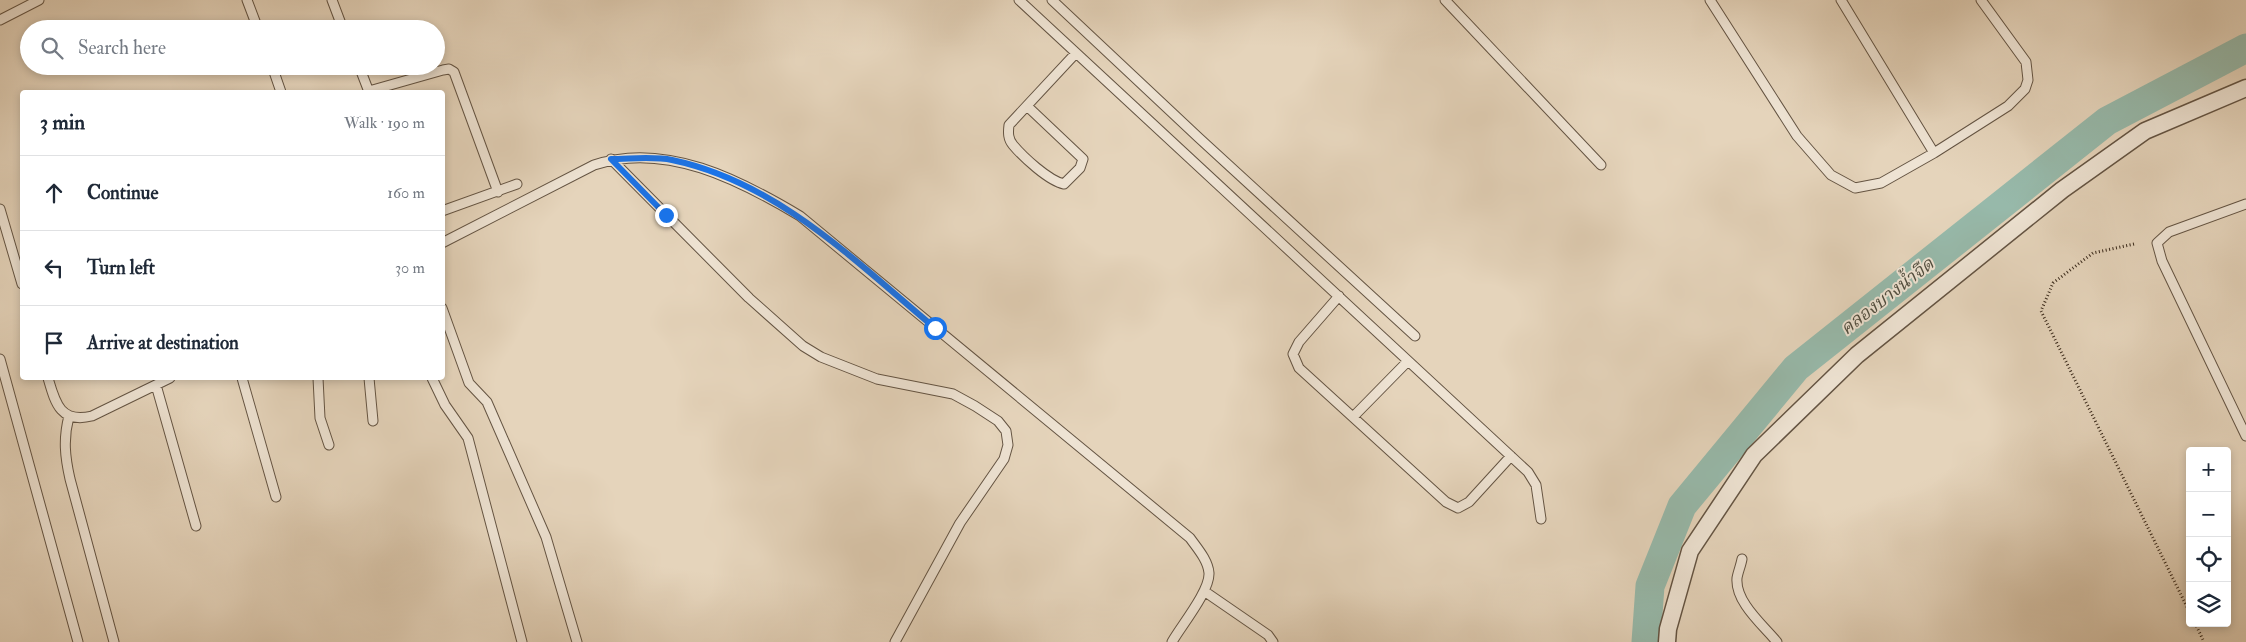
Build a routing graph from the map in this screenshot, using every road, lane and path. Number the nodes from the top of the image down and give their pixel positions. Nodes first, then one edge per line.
1 (39, 0) edge
2 (247, 0) edge
3 (332, 0) edge
4 (1019, 0) edge
5 (1052, 0) edge
6 (1445, 0) edge
7 (1710, 0) edge
8 (1841, 0) edge
9 (1982, 0) edge
10 (0, 20) edge
11 (255, 20) edge
12 (340, 20) edge
13 (1076, 53) junction
14 (445, 70) edge
15 (275, 75) edge
16 (362, 75) edge
17 (426, 75) edge
18 (2246, 88) edge
19 (281, 90) edge
20 (368, 90) edge
21 (376, 90) edge
22 (1027, 106) junction
23 (1934, 153) junction
24 (611, 159) junction
25 (1601, 165) dead end
26 (517, 184) dead end
27 (498, 192) junction
28 (2246, 204) edge
29 (0, 209) edge
30 (445, 210) edge
31 (445, 241) edge
32 (2134, 244) dead end
33 (20, 277) edge
34 (1339, 296) junction
35 (445, 316) edge
36 (1415, 336) dead end
37 (0, 359) edge
38 (1408, 361) junction
39 (49, 380) edge
40 (166, 380) edge
41 (243, 380) edge
42 (318, 380) edge
43 (369, 380) edge
44 (433, 380) edge
45 (156, 385) junction
46 (70, 416) junction
47 (1353, 417) junction
48 (2242, 417) edge
49 (373, 421) dead end
50 (2246, 436) edge
51 (329, 445) dead end
52 (1511, 456) junction
53 (276, 497) dead end
54 (1541, 519) dead end
55 (196, 526) dead end
56 (1742, 559) dead end
57 (1204, 591) junction
58 (2186, 605) edge
59 (2197, 627) edge
60 (78, 642) edge
61 (114, 642) edge
62 (522, 642) edge
63 (577, 642) edge
64 (895, 642) edge
65 (1172, 642) edge
66 (1274, 642) edge
67 (1667, 642) edge
68 (1777, 642) edge
69 (2204, 642) edge

1 - 10 lane
2 - 11 lane
3 - 12 lane
4 - 13 lane
5 - 36 lane
6 - 25 lane
7 - 23 lane
8 - 23 lane
9 - 23 lane
13 - 22 lane
13 - 34 lane
14 - 27 lane
15 - 19 lane
16 - 20 lane
17 - 21 lane
18 - 67 street
22 - 22 lane
24 - 31 lane
24 - 57 lane
24 - 64 lane
26 - 27 lane
27 - 30 lane
28 - 48 lane
29 - 33 lane
32 - 58 path
34 - 38 lane
34 - 47 lane
35 - 63 lane
37 - 60 lane
38 - 47 lane
38 - 52 lane
39 - 46 lane
40 - 45 lane
41 - 53 lane
42 - 51 lane
43 - 49 lane
44 - 62 lane
45 - 46 lane
45 - 55 lane
46 - 61 lane
47 - 52 lane
48 - 50 lane
52 - 54 lane
56 - 68 lane
57 - 65 lane
57 - 66 lane
59 - 69 path

